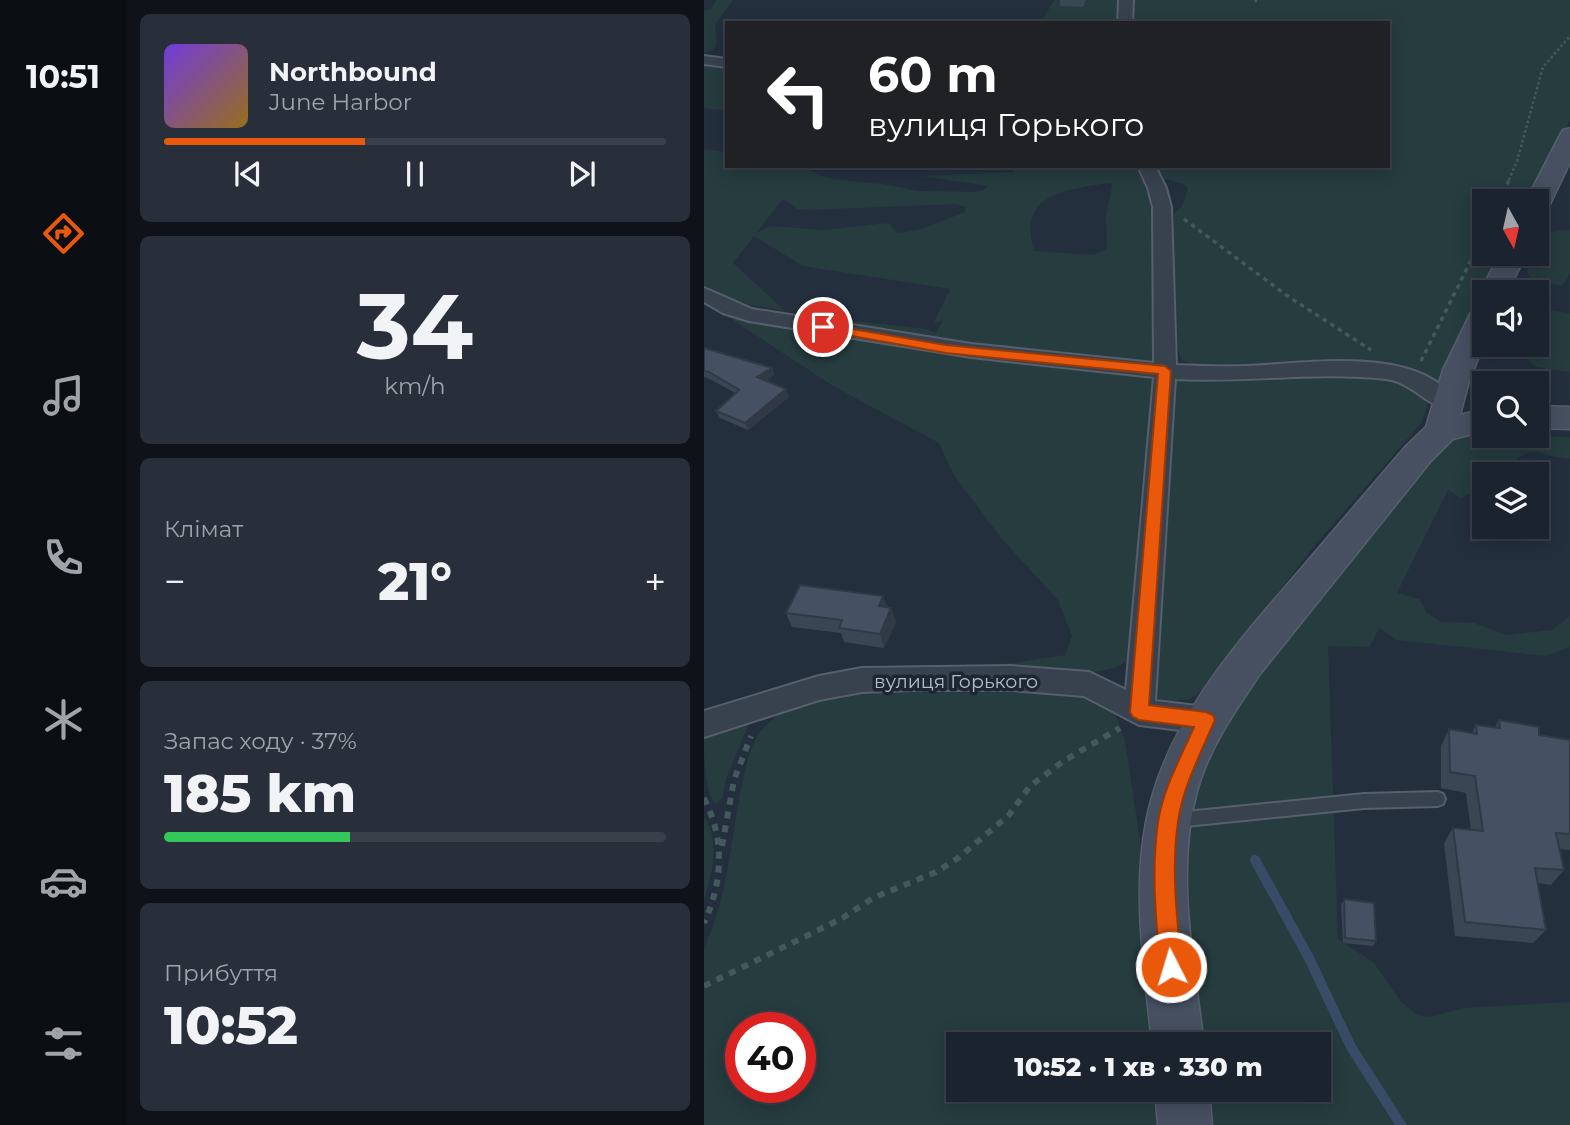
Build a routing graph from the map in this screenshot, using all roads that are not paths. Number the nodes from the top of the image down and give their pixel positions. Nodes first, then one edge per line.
1 (1126, 0) edge
2 (1125, 21) edge
3 (704, 60) edge
4 (725, 63) edge
5 (1570, 135) edge
6 (1147, 168) edge
7 (1544, 189) edge
8 (704, 294) edge
9 (1472, 337) edge
10 (1165, 371) junction
11 (1437, 406) junction
12 (1472, 416) edge
13 (1549, 417) edge
14 (1570, 418) edge
15 (1139, 712) junction
16 (1206, 720) junction
17 (704, 724) edge
18 (1438, 799) dead end
19 (1168, 821) junction
20 (1177, 1032) edge
21 (1183, 1102) edge
22 (1185, 1125) edge

1 - 2 street
3 - 4 street
5 - 7 street
6 - 10 street
8 - 10 street
9 - 11 street
10 - 11 street
10 - 15 street
11 - 12 street
11 - 16 street
13 - 14 street
15 - 16 street, вулиця Горького
15 - 17 street, вулиця Горького
16 - 19 street
18 - 19 lane
19 - 20 street
21 - 22 street

